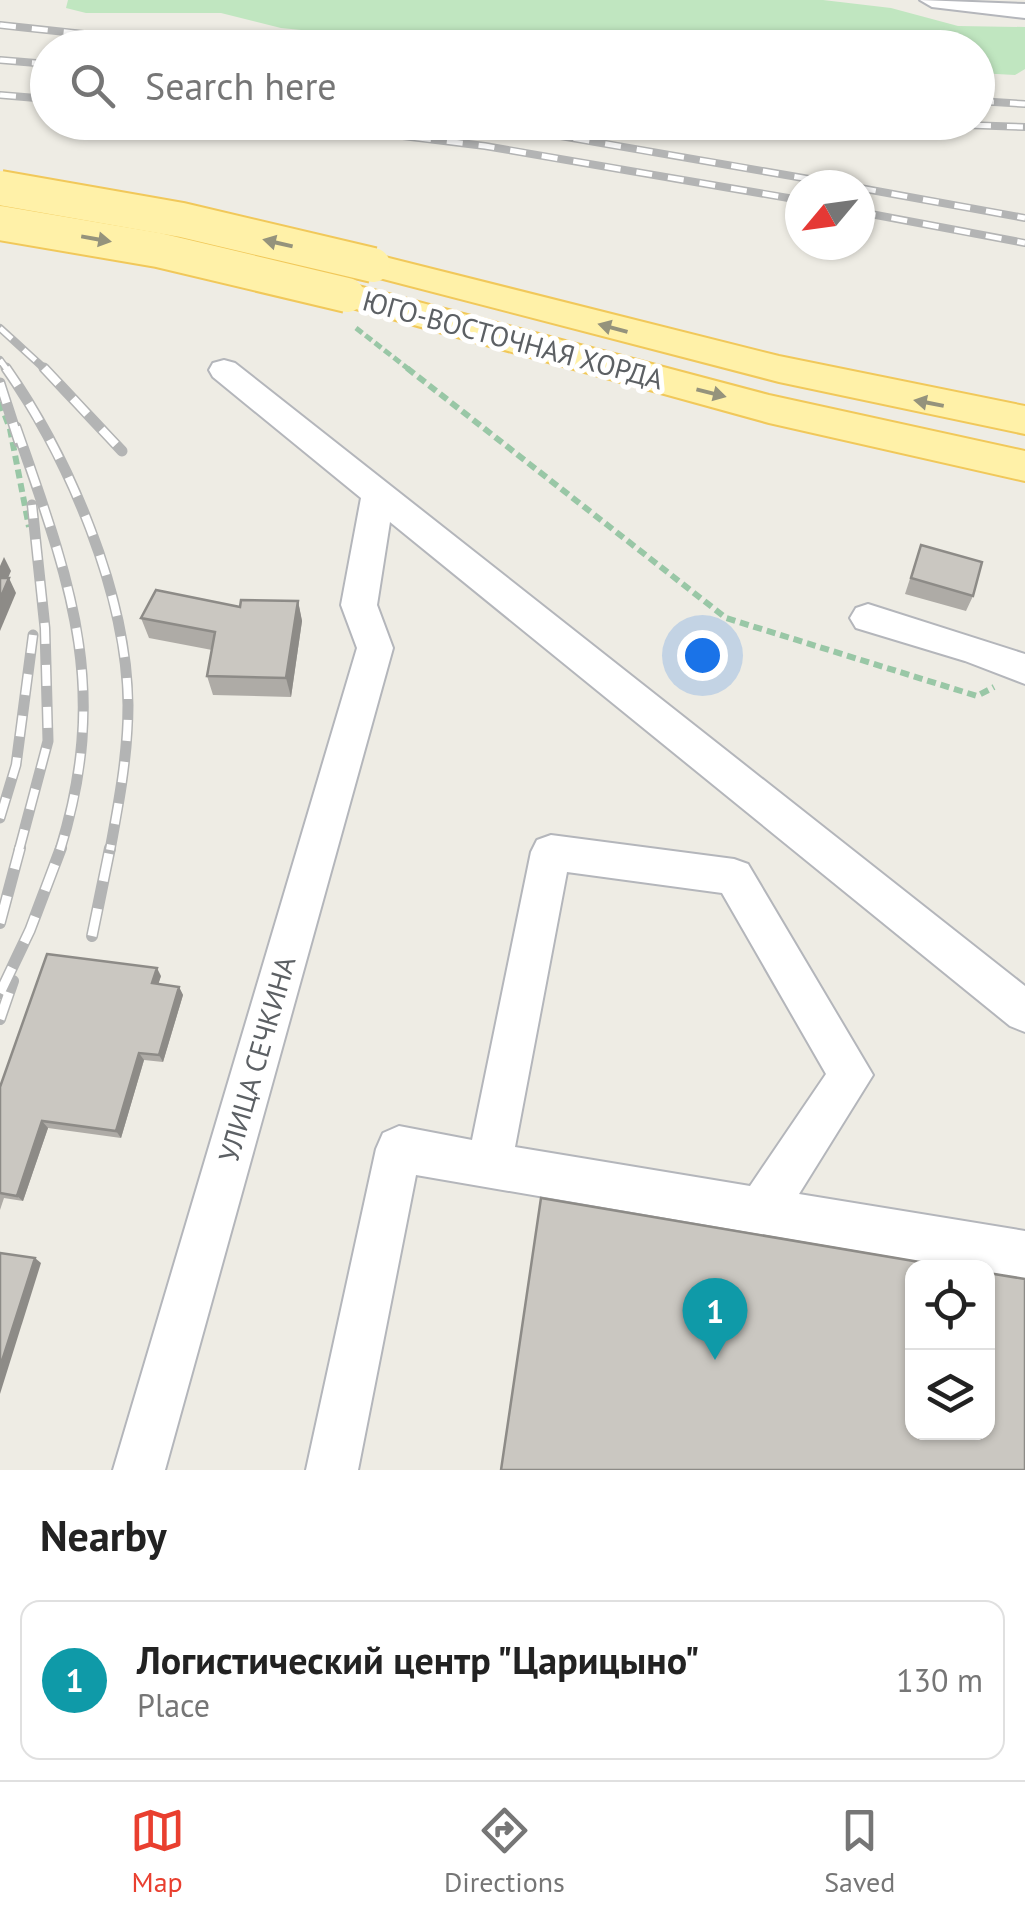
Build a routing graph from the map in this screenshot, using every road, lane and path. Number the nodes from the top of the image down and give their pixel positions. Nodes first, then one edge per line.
1 (932, 0) edge
2 (1025, 11) edge
3 (0, 188) edge
4 (0, 222) edge
5 (351, 311) junction
6 (224, 370) dead end
7 (0, 402) edge
8 (1025, 420) edge
9 (1025, 466) edge
10 (378, 497) junction
11 (28, 526) dead end
12 (868, 618) dead end
13 (1017, 674) edge
14 (1025, 1012) edge
15 (489, 1166) junction
16 (760, 1211) junction
17 (1025, 1254) edge
18 (139, 1470) edge
19 (332, 1470) edge

1 - 2 street
8 -> 3 main road, ЮГО-ВОСТОЧНАЯ ХОРДА, bridge
4 -> 5 main road, ЮГО-ВОСТОЧНАЯ ХОРДА, bridge
5 -> 9 main road, ЮГО-ВОСТОЧНАЯ ХОРДА
5 - 13 path
6 - 10 street
7 - 11 path
10 - 14 street
10 - 18 street, УЛИЦА СЕЧКИНА
12 - 13 street
15 - 16 street
15 - 16 street
15 - 19 street
16 - 17 street

